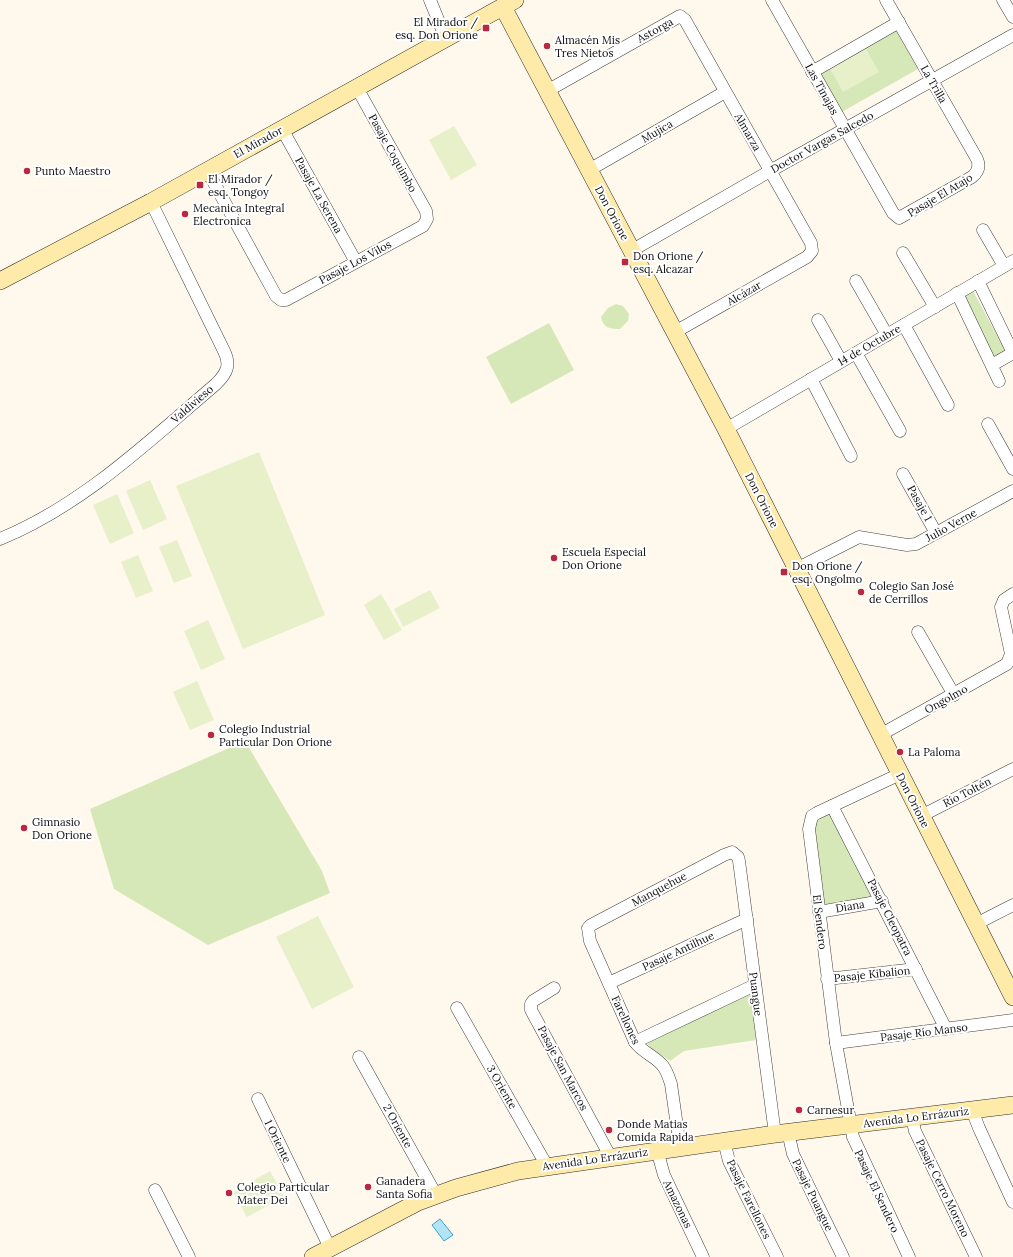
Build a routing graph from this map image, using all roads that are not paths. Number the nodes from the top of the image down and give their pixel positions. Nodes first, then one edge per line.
1 (430, 0) edge
2 (772, 0) edge
3 (886, 0) edge
4 (1003, 0) edge
5 (509, 4) edge
6 (680, 16) joint
7 (1013, 17) edge
8 (899, 22) junction
9 (1013, 35) edge
10 (446, 39) junction
11 (812, 72) junction
12 (932, 80) junction
13 (357, 88) junction
14 (547, 91) junction
15 (725, 92) junction
16 (282, 129) junction
17 (845, 129) junction
18 (978, 169) joint
19 (207, 170) junction
20 (589, 170) junction
21 (770, 171) junction
22 (150, 202) junction
23 (898, 218) joint
24 (427, 219) joint
25 (983, 230) dead end
26 (632, 251) junction
27 (812, 251) joint
28 (903, 252) dead end
29 (356, 262) junction
30 (1009, 264) edge
31 (0, 281) edge
32 (856, 281) dead end
33 (978, 281) junction
34 (957, 293) junction
35 (935, 307) junction
36 (818, 320) dead end
37 (904, 325) junction
38 (674, 332) junction
39 (887, 335) junction
40 (856, 353) junction
41 (841, 361) junction
42 (992, 365) junction
43 (811, 379) junction
44 (998, 380) dead end
45 (948, 404) dead end
46 (988, 424) dead end
47 (726, 429) junction
48 (900, 431) dead end
49 (850, 456) dead end
50 (1013, 469) edge
51 (903, 474) dead end
52 (1013, 491) edge
53 (936, 533) junction
54 (0, 539) edge
55 (796, 569) junction
56 (1013, 594) edge
57 (918, 632) dead end
58 (1011, 661) edge
59 (954, 695) junction
60 (880, 735) junction
61 (1013, 769) edge
62 (900, 774) junction
63 (832, 806) junction
64 (921, 816) junction
65 (736, 854) joint
66 (882, 901) junction
67 (1013, 905) edge
68 (819, 912) junction
69 (747, 919) junction
70 (976, 924) junction
71 (588, 933) joint
72 (916, 969) junction
73 (827, 979) junction
74 (609, 983) junction
75 (755, 986) junction
76 (554, 988) dead end
77 (1013, 997) edge
78 (456, 1008) dead end
79 (1013, 1020) edge
80 (946, 1029) junction
81 (635, 1042) junction
82 (836, 1043) junction
83 (359, 1057) dead end
84 (258, 1099) dead end
85 (1013, 1105) edge
86 (972, 1110) junction
87 (912, 1118) junction
88 (850, 1124) junction
89 (781, 1133) junction
90 (724, 1141) junction
91 (680, 1147) junction
92 (657, 1150) junction
93 (610, 1156) junction
94 (547, 1166) junction
95 (155, 1190) dead end
96 (436, 1195) junction
97 (1013, 1202) edge
98 (330, 1248) junction
99 (189, 1257) edge
100 (313, 1257) edge
101 (703, 1257) edge
102 (776, 1257) edge
103 (843, 1257) edge
104 (909, 1257) edge
105 (976, 1257) edge

1 - 10 street
2 - 11 street, Las Tinajas
3 - 8 street, La Trilla
4 - 7 street
5 - 10 main road, El Mirador
5 - 14 main road, Don Orione
6 - 14 street, Astorga
6 - 15 street, Almarza
8 - 11 street
8 - 12 street, La Trilla
9 - 12 street, Doctor Vargas Salcedo
10 - 13 main road, El Mirador
11 - 17 street, Las Tinajas
12 - 17 street, Doctor Vargas Salcedo
12 - 18 street, La Trilla
13 - 16 main road, El Mirador
13 - 24 street, Pasaje Coquimbo
14 - 20 main road, Don Orione
15 - 20 street, Mujica
15 - 21 street, Almarza
16 - 19 main road, El Mirador
16 - 29 street, Pasaje La Serena
17 - 21 street, Doctor Vargas Salcedo
17 - 23 street, Las Tinajas
18 - 23 street, Pasaje El Atajo
19 - 22 main road, El Mirador
19 - 29 street, Pasaje Los Vilos
20 - 26 main road, Don Orione
21 - 26 street, Doctor Vargas Salcedo
21 - 27 street, Almarza
22 - 31 main road, El Mirador
22 - 54 street, Valdivieso
24 - 29 street, Pasaje Los Vilos
25 - 30 street
26 - 38 main road, Don Orione
27 - 38 street, Alcázar
28 - 35 street
30 - 33 street, 14 de Octubre
32 - 39 street
33 - 34 street, 14 de Octubre
33 - 42 street
34 - 35 street, 14 de Octubre
34 - 42 street
35 - 37 street, 14 de Octubre
36 - 41 street
37 - 39 street, 14 de Octubre
37 - 45 street
38 - 47 main road, Don Orione
39 - 40 street, 14 de Octubre
40 - 41 street, 14 de Octubre
40 - 48 street
41 - 43 street, 14 de Octubre
42 - 44 street
43 - 47 street, 14 de Octubre
43 - 49 street
46 - 50 street
47 - 55 main road, Don Orione
51 - 53 street, Pasaje 1
52 - 53 street, Julio Verne
53 - 55 street, Julio Verne
55 - 60 main road, Don Orione
56 - 58 street, Ongolmo
57 - 59 street
58 - 59 street, Ongolmo
59 - 60 street, Ongolmo
60 - 62 main road, Don Orione
61 - 64 street, Río Toltén
62 - 63 street, El Sendero
62 - 64 main road, Don Orione
63 - 66 street, Pasaje Cleopatra
63 - 68 street, El Sendero
64 - 70 main road, Don Orione
65 - 69 street, Puangue
65 - 71 street, Manquehue
66 - 68 street, Diana
66 - 72 street, Pasaje Cleopatra
67 - 70 street
68 - 73 street, El Sendero
69 - 74 street, Pasaje Antilhue
69 - 75 street, Puangue
70 - 77 main road, Don Orione
71 - 74 street, Farellones
72 - 73 street, Pasaje Kibalion
72 - 80 street, Pasaje Cleopatra
73 - 82 street, El Sendero
74 - 81 street, Farellones
75 - 81 street
75 - 89 street, Puangue
76 - 93 street, Pasaje San Marcos
78 - 94 street, 3 Oriente
79 - 80 street, Pasaje Río Manso
80 - 82 street, Pasaje Río Manso
81 - 91 street, Farellones
82 - 88 street, El Sendero
83 - 96 street, 2 Oriente
84 - 98 street, 1 Oriente
85 - 86 main road, Avenida Lo Errázuriz
86 - 87 main road, Avenida Lo Errázuriz
86 - 97 street
87 - 88 main road, Avenida Lo Errázuriz
87 - 105 street, Pasaje Cerro Moreno
88 - 89 main road, Avenida Lo Errázuriz
88 - 104 street, Pasaje El Sendero
89 - 90 main road, Avenida Lo Errázuriz
89 - 103 street, Pasaje Puangue
90 - 91 main road, Avenida Lo Errázuriz
90 - 102 street, Pasaje Farellones
91 - 92 main road, Avenida Lo Errázuriz
92 - 93 main road, Avenida Lo Errázuriz
92 - 101 street, Amazonas
93 - 94 main road, Avenida Lo Errázuriz
94 - 96 main road, Avenida Lo Errázuriz
95 - 99 street
96 - 98 main road, Avenida Lo Errázuriz
98 - 100 main road, Avenida Lo Errázuriz

